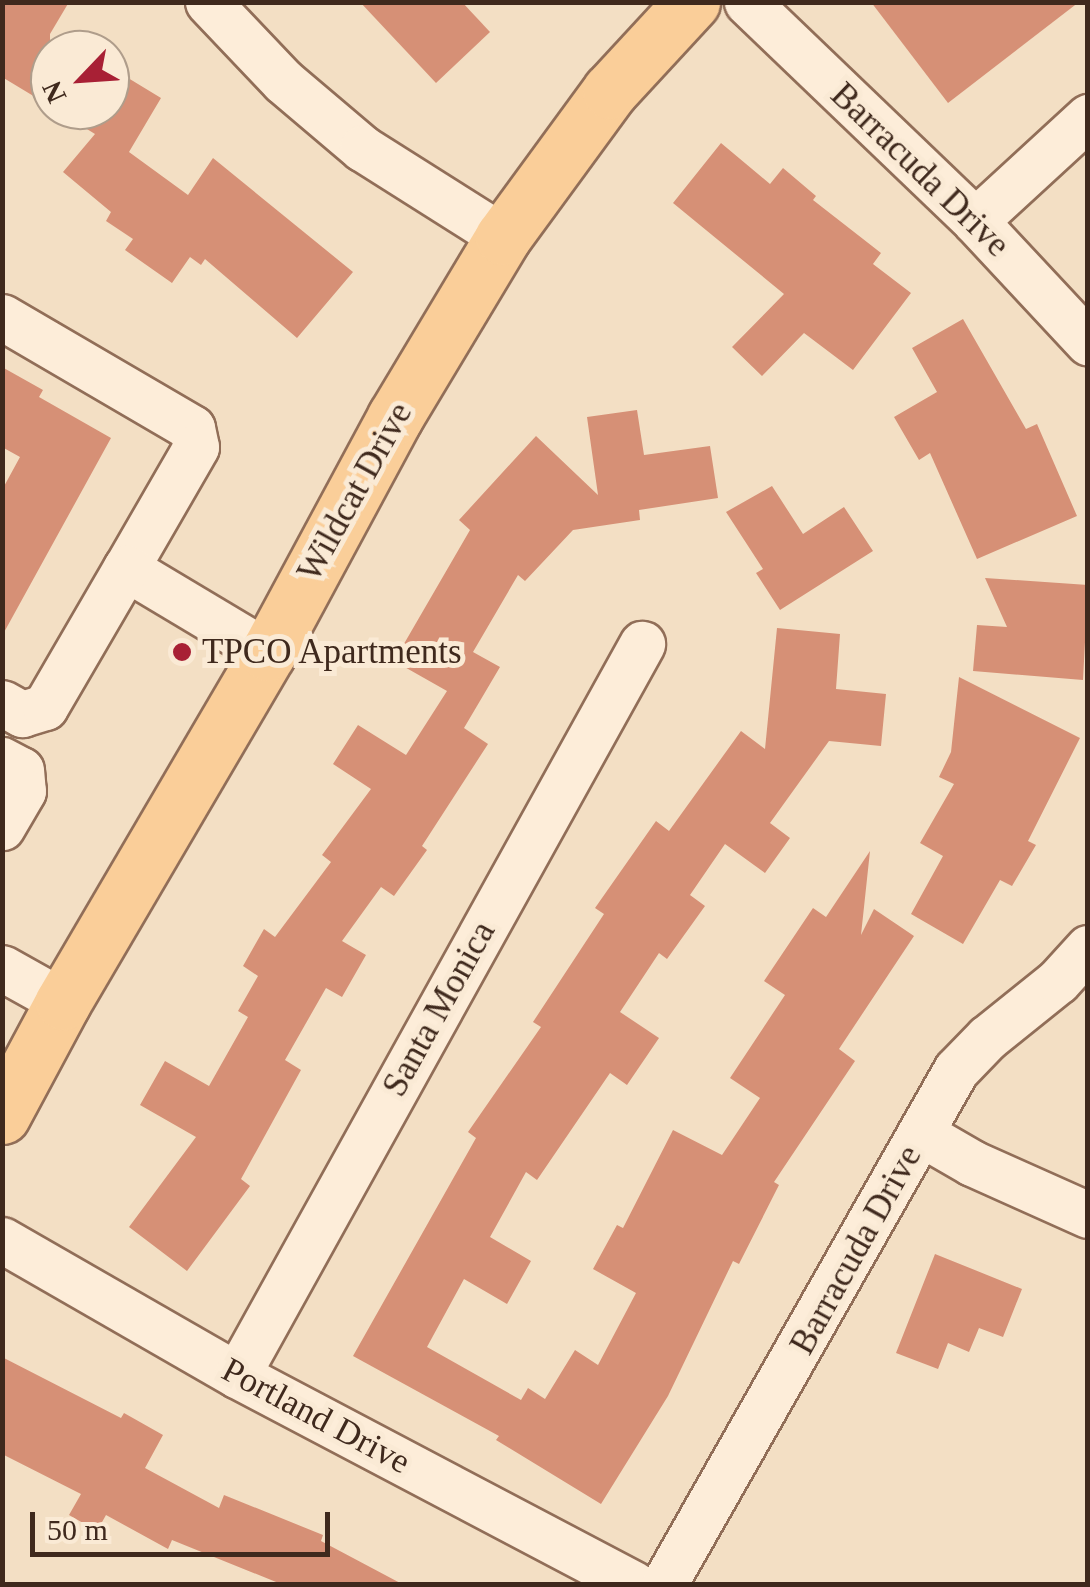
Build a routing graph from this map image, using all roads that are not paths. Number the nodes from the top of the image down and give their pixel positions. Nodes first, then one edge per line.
1 (208, 2) edge
2 (692, 2) edge
3 (748, 2) edge
4 (1088, 118) edge
5 (975, 221) junction
6 (503, 237) junction
7 (2, 317) edge
8 (1088, 342) edge
9 (126, 568) junction
10 (642, 644) dead end
11 (268, 653) junction
12 (2, 703) edge
13 (2, 760) edge
14 (2, 827) edge
15 (1088, 948) edge
16 (2, 968) edge
17 (62, 1002) junction
18 (2, 1116) edge
19 (922, 1134) junction
20 (1088, 1215) edge
21 (2, 1240) edge
22 (236, 1375) junction
23 (634, 1584) edge
24 (664, 1584) edge

1 - 6 street
2 - 6 main road, Wildcat Drive
3 - 5 street, Barracuda Drive
4 - 5 street
5 - 8 street, Barracuda Drive
6 - 11 main road, Wildcat Drive
7 - 9 street
9 - 11 street
9 - 12 street
10 - 22 street, Santa Monica
11 - 17 main road, Wildcat Drive
13 - 14 street
15 - 19 street, Barracuda Drive
16 - 17 street
17 - 18 main road, Wildcat Drive
19 - 20 street
19 - 24 street, Barracuda Drive
21 - 22 street, Portland Drive
22 - 23 street, Portland Drive

